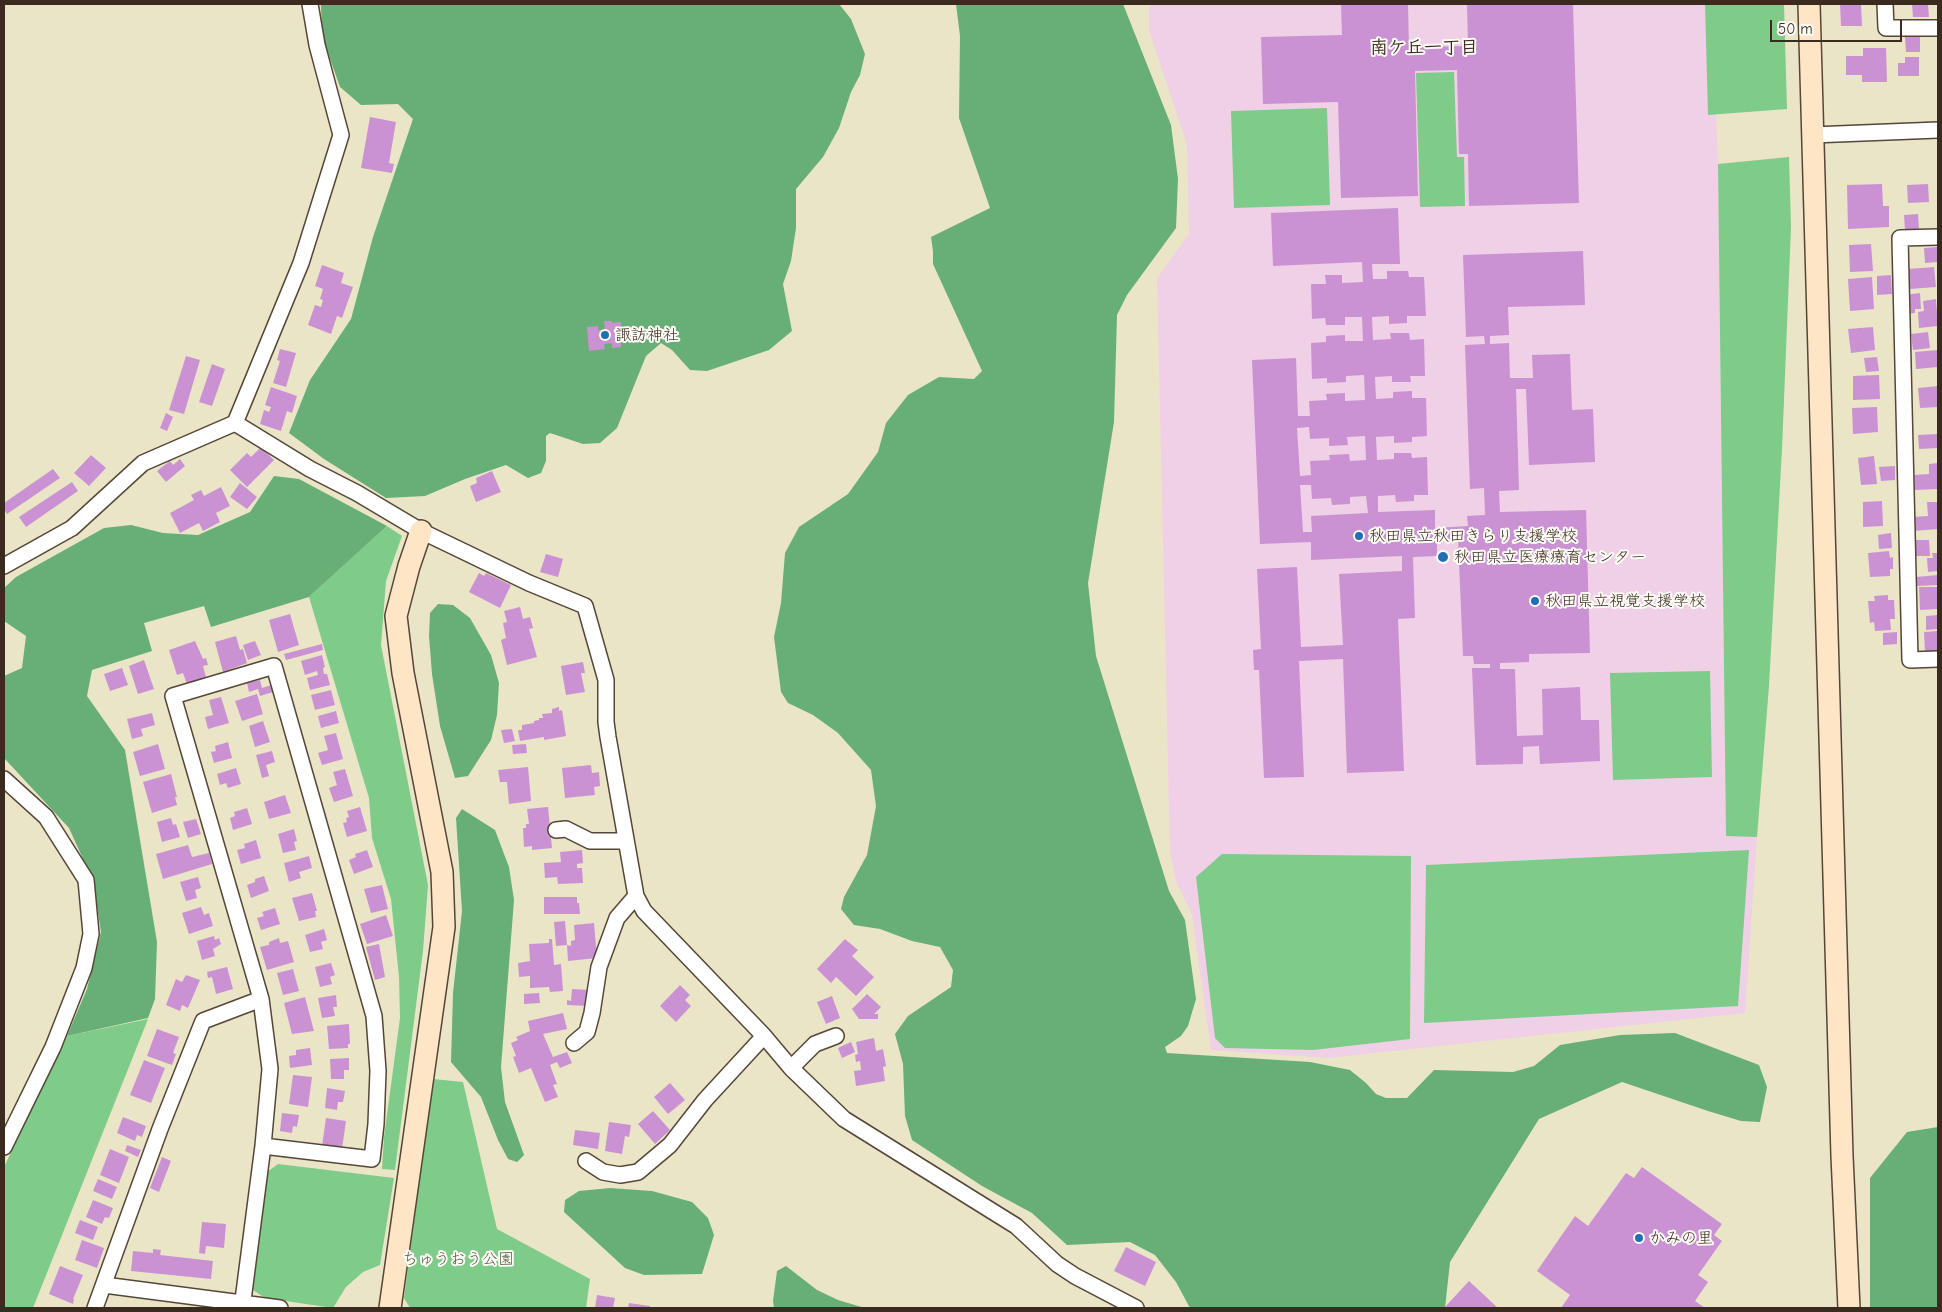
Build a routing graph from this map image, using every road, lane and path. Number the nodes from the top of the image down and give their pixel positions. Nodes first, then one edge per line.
1 (310, 4) edge
2 (1809, 4) edge
3 (1885, 4) edge
4 (1938, 28) edge
5 (1938, 130) edge
6 (1812, 135) junction
7 (1938, 236) edge
8 (235, 423) junction
9 (421, 531) junction
10 (4, 566) edge
11 (1938, 660) edge
12 (4, 779) edge
13 (556, 830) dead end
14 (626, 841) junction
15 (636, 896) junction
16 (261, 999) junction
17 (764, 1036) junction
18 (836, 1036) dead end
19 (574, 1043) dead end
20 (791, 1068) junction
21 (264, 1146) junction
22 (4, 1147) edge
23 (586, 1161) dead end
24 (104, 1285) junction
25 (242, 1305) edge
26 (95, 1308) edge
27 (280, 1308) edge
28 (390, 1308) edge
29 (1136, 1308) edge
30 (1849, 1308) edge

1 - 8 street
2 - 6 street
3 - 4 street
5 - 6 street
6 - 30 street
7 - 11 street
8 - 9 street
8 - 10 street
9 - 14 street
9 - 28 street
12 - 22 street
13 - 14 street
14 - 15 street
15 - 17 street
15 - 19 street
16 - 21 street
16 - 21 street
16 - 24 street
17 - 20 street
17 - 23 street
18 - 20 street
20 - 29 street
21 - 25 street
24 - 25 street
24 - 26 street
25 - 27 street

